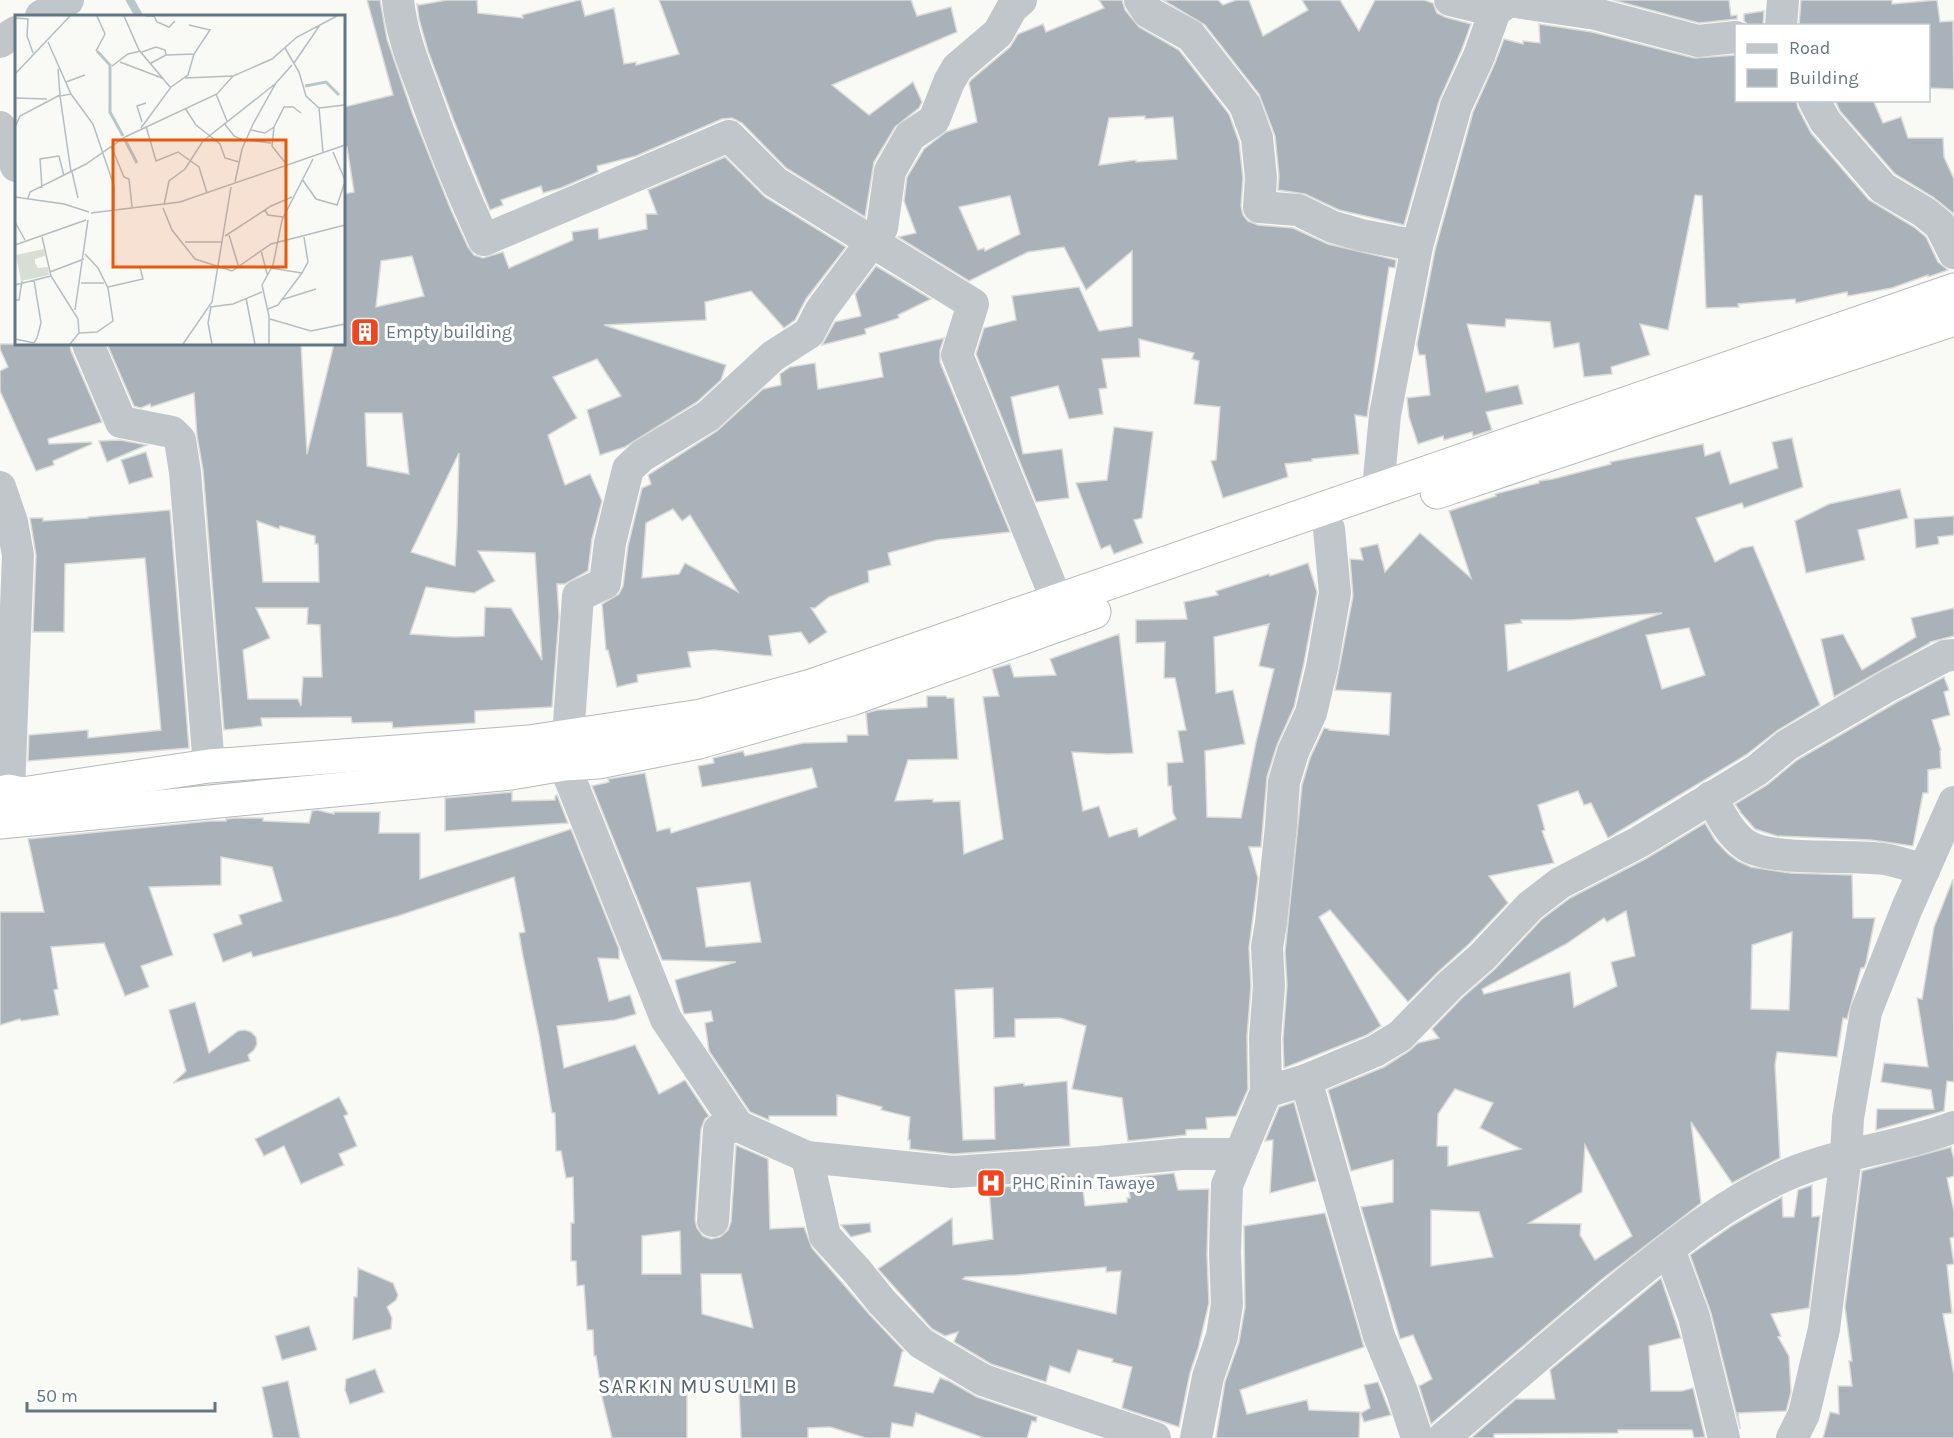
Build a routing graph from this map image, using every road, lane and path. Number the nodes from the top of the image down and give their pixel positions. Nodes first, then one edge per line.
1 (68, 0) edge
2 (398, 0) edge
3 (1021, 0) edge
4 (1140, 0) edge
5 (1450, 0) edge
6 (1783, 0) edge
7 (1504, 4) edge
8 (43, 15) edge
9 (1781, 24) edge
10 (15, 33) edge
11 (1735, 37) edge
12 (0, 42) edge
13 (1815, 102) edge
14 (0, 127) edge
15 (15, 164) edge
16 (1417, 246) junction
17 (1954, 254) edge
18 (1954, 290) edge
19 (1954, 319) edge
20 (88, 345) edge
21 (0, 487) edge
22 (1378, 489) junction
23 (1329, 529) junction
24 (1057, 601) junction
25 (1954, 656) edge
26 (566, 751) junction
27 (208, 766) junction
28 (5, 792) edge
29 (1711, 797) junction
30 (1954, 802) edge
31 (0, 822) edge
32 (1924, 870) junction
33 (1306, 1080) junction
34 (1266, 1092) junction
35 (738, 1126) junction
36 (1954, 1127) edge
37 (1240, 1154) junction
38 (1846, 1156) junction
39 (807, 1157) junction
40 (713, 1221) dead end
41 (1669, 1249) junction
42 (1155, 1438) edge
43 (1196, 1438) edge
44 (1417, 1438) edge
45 (1443, 1438) edge
46 (1724, 1438) edge
47 (1792, 1438) edge

1 - 8 street
2 - 24 street
3 - 26 street
4 - 16 street
5 - 7 street
6 - 9 street
7 - 11 street
7 - 16 street
10 - 12 street
13 - 17 street
14 - 15 street
16 - 22 street
18 - 22 highway
19 - 23 highway
20 - 27 street
21 - 28 street
22 - 24 highway
23 - 26 highway
23 - 34 street
24 - 26 highway
25 - 29 street
26 - 27 highway
26 - 31 highway
26 - 35 street
27 - 28 highway
29 - 32 street
29 - 33 street
30 - 32 street
32 - 38 street
33 - 34 street
33 - 44 street
34 - 37 street
35 - 39 street
35 - 40 street
36 - 38 street
37 - 39 street
37 - 43 street
38 - 41 street
38 - 47 street
39 - 42 street
41 - 45 street
41 - 46 street

